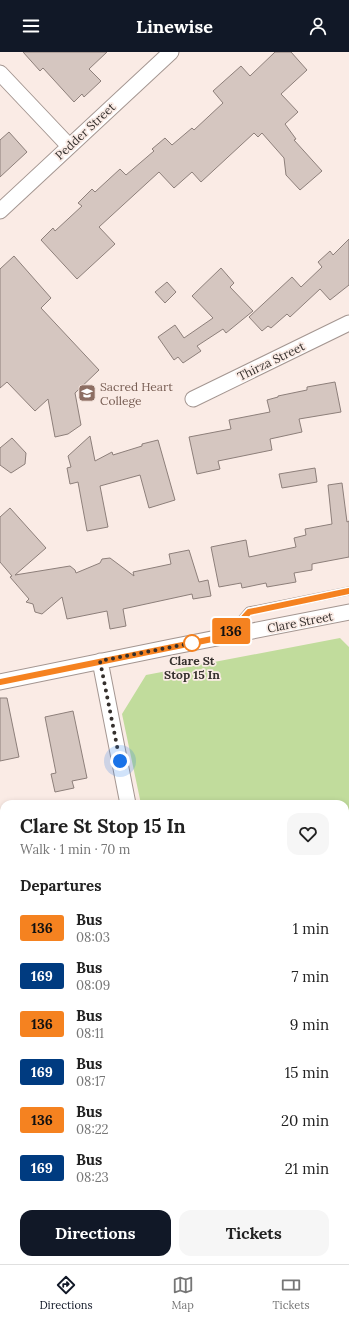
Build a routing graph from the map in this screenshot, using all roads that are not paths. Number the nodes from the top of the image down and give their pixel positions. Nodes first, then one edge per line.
1 (171, 52) edge
2 (0, 72) edge
3 (68, 146) junction
4 (0, 211) edge
5 (349, 323) edge
6 (193, 399) dead end
7 (349, 591) edge
8 (349, 612) edge
9 (227, 636) junction
10 (100, 661) junction
11 (0, 682) edge
12 (127, 800) edge

1 - 3 street, Pedder Street
2 - 3 street
3 - 4 street, Pedder Street
5 - 6 street, Thirza Street
7 - 9 lane, Clare Street
8 - 9 street, Clare Street
9 - 10 street, Clare Street
10 - 11 street, Clare Street
10 - 12 street

